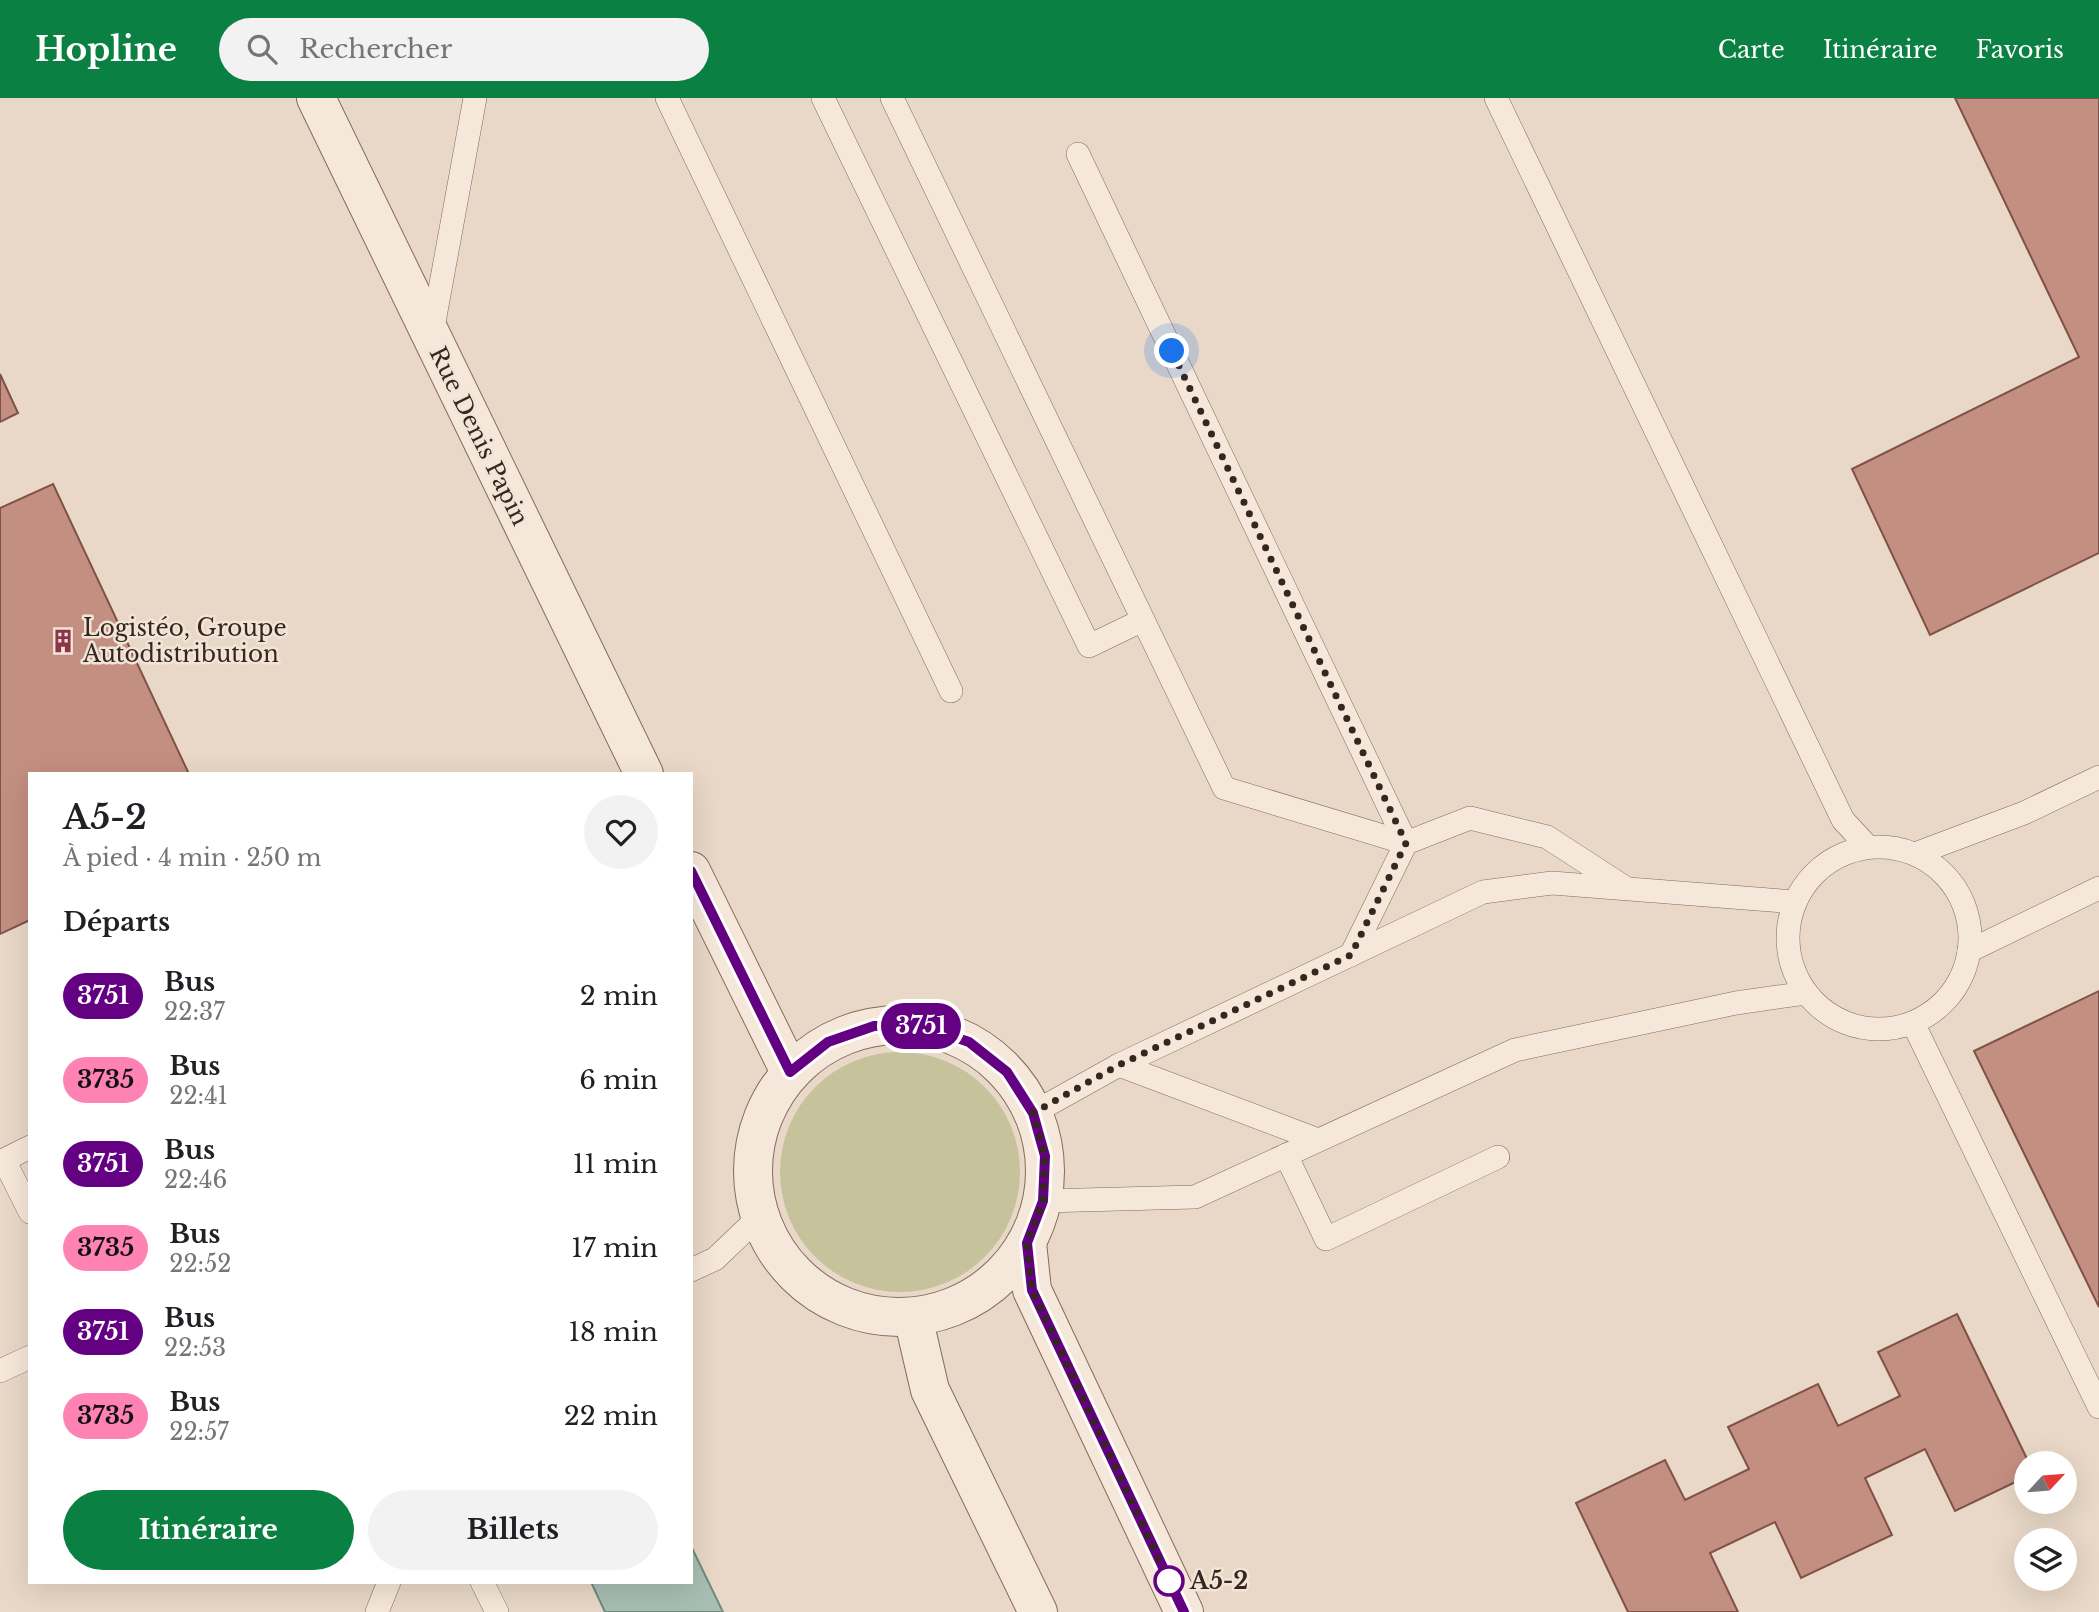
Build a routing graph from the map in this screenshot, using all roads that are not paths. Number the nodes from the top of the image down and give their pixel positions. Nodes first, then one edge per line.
1 (316, 98) edge
2 (475, 98) edge
3 (667, 98) edge
4 (823, 98) edge
5 (892, 98) edge
6 (1496, 98) edge
7 (1078, 154) dead end
8 (431, 338) junction
9 (1143, 620) junction
10 (951, 691) dead end
11 (643, 772) edge
12 (2099, 777) edge
13 (1406, 843) junction
14 (1868, 847) junction
15 (1915, 854) junction
16 (693, 875) edge
17 (1624, 887) junction
18 (2099, 888) edge
19 (1795, 902) junction
20 (1969, 951) junction
21 (1351, 955) junction
22 (1806, 993) junction
23 (1913, 1023) junction
24 (1119, 1065) junction
25 (790, 1072) junction
26 (1033, 1113) junction
27 (1318, 1140) junction
28 (28, 1148) edge
29 (1286, 1155) junction
30 (1498, 1157) dead end
31 (2, 1161) edge
32 (1043, 1201) junction
33 (28, 1208) edge
34 (759, 1217) junction
35 (1027, 1243) junction
36 (693, 1269) edge
37 (913, 1317) junction
38 (28, 1358) edge
39 (0, 1371) edge
40 (2099, 1407) edge
41 (388, 1584) edge
42 (483, 1584) edge
43 (377, 1612) edge
44 (497, 1612) edge
45 (1038, 1612) edge
46 (1184, 1612) edge

1 - 8 street, Rue Denis Papin
2 - 8 lane
3 - 10 lane
4 - 9 lane
5 - 9 lane
6 - 14 lane
7 - 13 lane
8 - 11 street, Rue Denis Papin
9 - 13 lane
12 - 15 lane
13 - 17 lane
13 - 21 lane
14 - 15 lane
14 - 19 lane
15 - 20 lane
16 - 25 street
17 - 19 lane
17 - 21 lane
18 - 20 lane
19 - 22 lane
20 - 23 lane
21 - 24 lane
22 - 23 lane
22 - 27 lane
23 - 40 lane
24 - 26 lane
24 - 27 lane
25 - 26 street
25 - 34 street
26 - 32 street
27 - 29 lane
28 - 31 lane
29 - 30 lane
29 - 32 lane
31 - 33 lane
32 - 35 street
34 - 36 lane
34 - 37 street
35 - 37 street
35 - 46 street
37 - 45 street
38 - 39 lane
41 - 43 lane
42 - 44 lane

